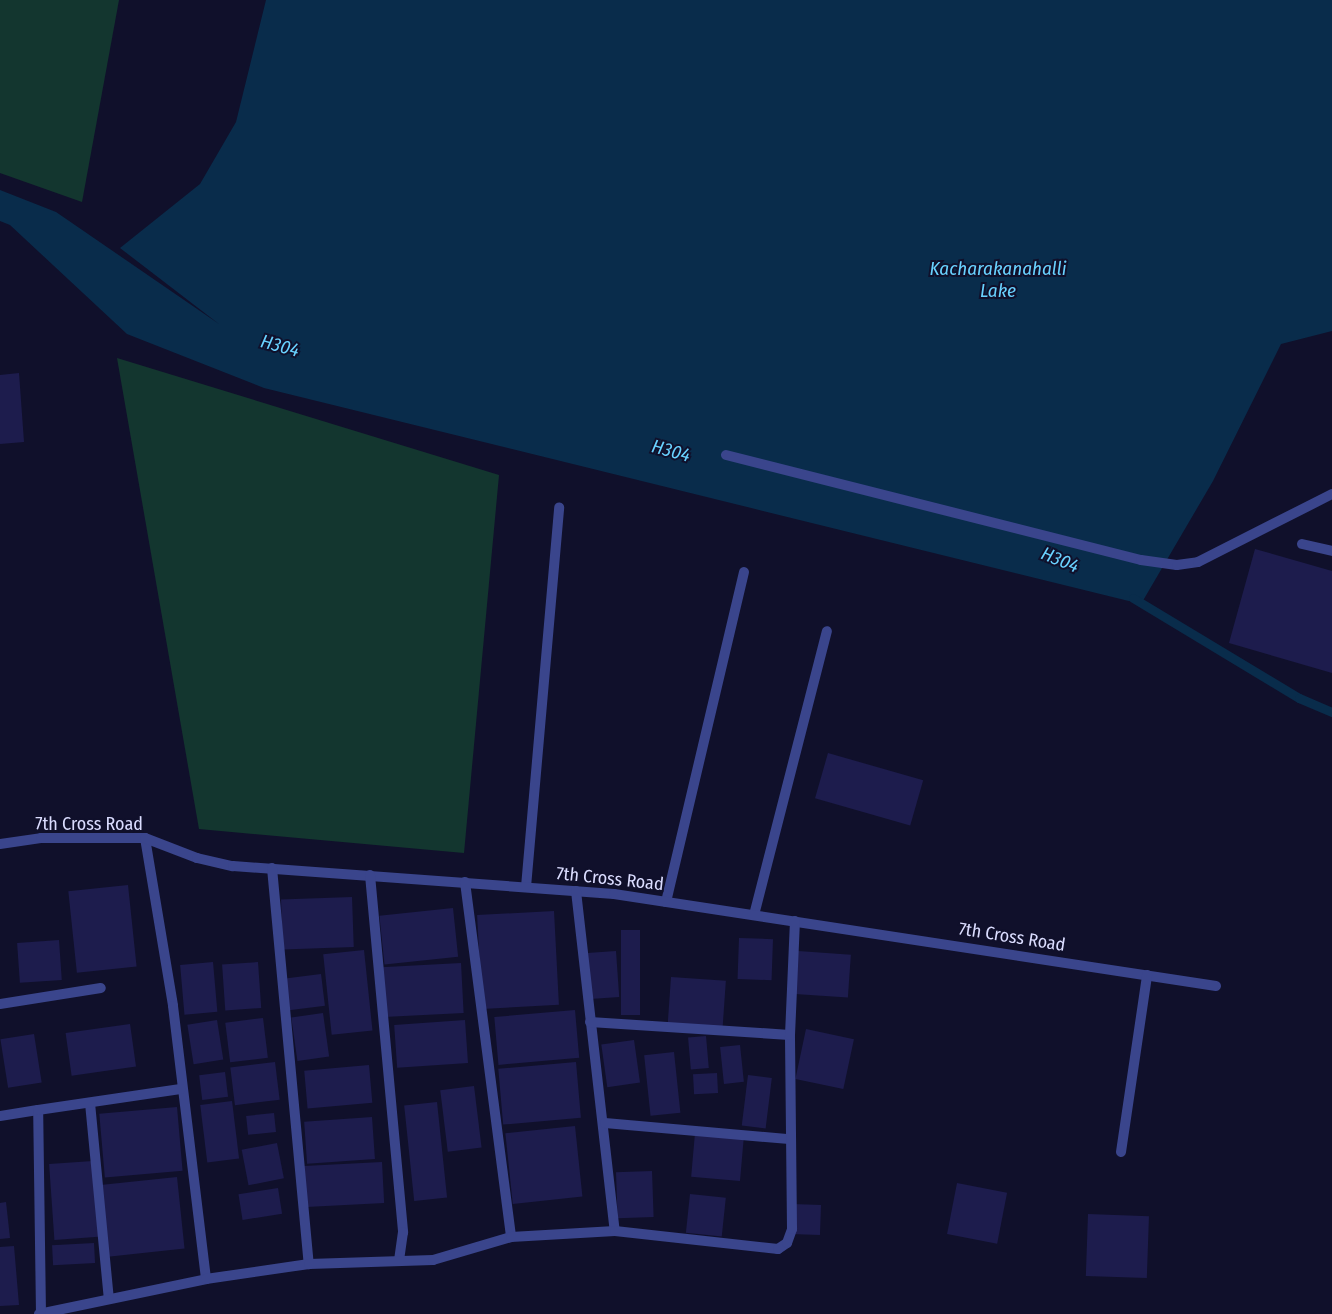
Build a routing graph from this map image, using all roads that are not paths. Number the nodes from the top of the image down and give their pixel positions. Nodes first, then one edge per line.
1 (726, 455) dead end
2 (1332, 494) edge
3 (559, 507) dead end
4 (1302, 544) dead end
5 (1332, 551) edge
6 (744, 572) dead end
7 (827, 631) dead end
8 (145, 838) junction
9 (0, 844) edge
10 (272, 868) junction
11 (370, 875) junction
12 (465, 882) junction
13 (526, 887) junction
14 (576, 891) junction
15 (666, 902) junction
16 (754, 915) junction
17 (796, 921) junction
18 (1147, 975) junction
19 (1216, 986) dead end
20 (101, 988) dead end
21 (0, 1004) edge
22 (590, 1022) junction
23 (790, 1035) junction
24 (180, 1089) junction
25 (90, 1104) junction
26 (38, 1110) junction
27 (0, 1116) edge
28 (606, 1123) junction
29 (789, 1139) junction
30 (1121, 1152) dead end
31 (615, 1230) junction
32 (511, 1237) junction
33 (399, 1259) junction
34 (309, 1264) junction
35 (206, 1279) junction
36 (109, 1299) junction
37 (40, 1314) edge

1 - 2 street
3 - 13 street
4 - 5 street
6 - 15 street
7 - 16 street
8 - 9 street, 7th Cross Road
8 - 10 street, 7th Cross Road
8 - 24 street
10 - 11 street, 7th Cross Road
10 - 34 street
11 - 12 street, 7th Cross Road
11 - 33 street
12 - 13 street, 7th Cross Road
12 - 32 street
13 - 14 street, 7th Cross Road
14 - 15 street, 7th Cross Road
14 - 22 street
15 - 16 street, 7th Cross Road
16 - 17 street, 7th Cross Road
17 - 18 street, 7th Cross Road
17 - 23 street
18 - 19 street, 7th Cross Road
18 - 30 street
20 - 21 street
22 - 23 street
22 - 28 street
23 - 29 street
24 - 25 street
24 - 35 street
25 - 26 street
25 - 36 street
26 - 27 street
26 - 37 street
28 - 29 street
28 - 31 street
29 - 31 street
31 - 32 street
32 - 33 street
33 - 34 street
34 - 35 street
35 - 36 street
36 - 37 street

